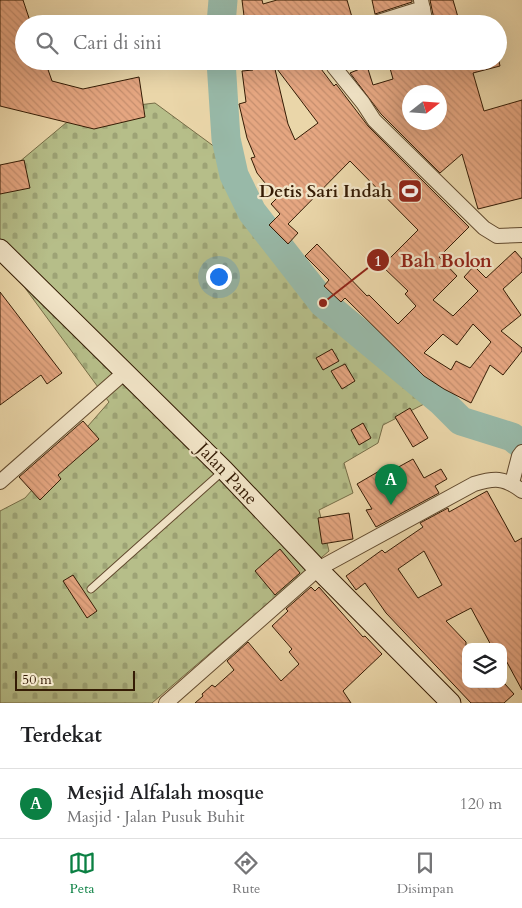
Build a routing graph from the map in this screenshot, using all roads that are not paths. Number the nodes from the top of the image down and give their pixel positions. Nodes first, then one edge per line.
1 (422, 4) edge
2 (394, 15) edge
3 (336, 70) edge
4 (522, 235) edge
5 (0, 249) edge
6 (126, 372) junction
7 (520, 454) edge
8 (224, 470) junction
9 (0, 482) edge
10 (517, 487) edge
11 (318, 569) junction
12 (91, 589) dead end
13 (166, 703) edge
14 (451, 703) edge

1 - 2 street
3 - 4 street
5 - 6 street, Jalan Pane
6 - 8 street, Jalan Pane
6 - 9 street
7 - 10 street
8 - 11 street, Jalan Pane
8 - 12 lane
10 - 11 street
11 - 13 street
11 - 14 street, Jalan Pane

